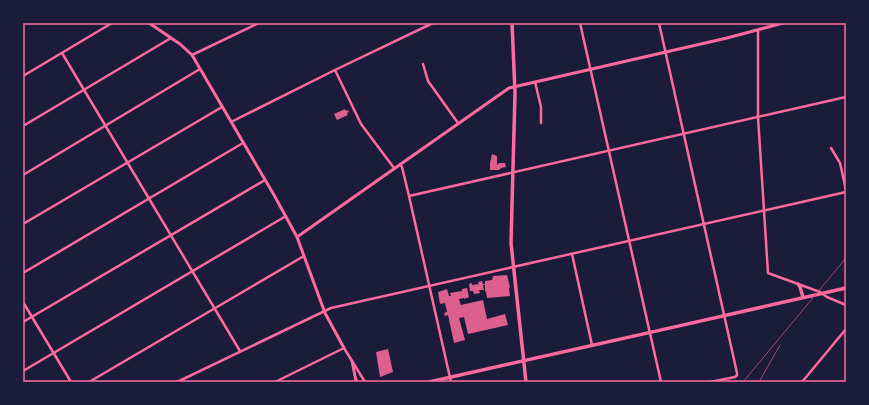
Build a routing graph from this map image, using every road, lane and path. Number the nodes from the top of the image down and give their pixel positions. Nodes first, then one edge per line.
1 (112, 23) edge
2 (149, 23) edge
3 (259, 23) edge
4 (433, 23) edge
5 (512, 23) edge
6 (580, 23) edge
7 (659, 23) edge
8 (783, 23) edge
9 (758, 30) junction
10 (171, 38) junction
11 (665, 52) junction
12 (62, 53) junction
13 (192, 56) junction
14 (423, 64) dead end
15 (200, 69) junction
16 (335, 70) junction
17 (590, 70) junction
18 (23, 76) edge
19 (535, 82) junction
20 (515, 86) junction
21 (84, 90) junction
22 (846, 97) edge
23 (222, 107) junction
24 (758, 117) junction
25 (231, 122) junction
26 (458, 123) junction
27 (541, 123) dead end
28 (23, 126) edge
29 (106, 126) junction
30 (684, 133) junction
31 (243, 143) junction
32 (831, 148) dead end
33 (609, 150) junction
34 (127, 163) junction
35 (400, 164) junction
36 (394, 168) junction
37 (513, 172) junction
38 (23, 175) edge
39 (265, 180) junction
40 (846, 191) edge
41 (409, 196) junction
42 (148, 198) junction
43 (763, 211) junction
44 (286, 216) junction
45 (23, 224) edge
46 (704, 224) junction
47 (171, 235) junction
48 (297, 236) junction
49 (630, 241) junction
50 (572, 254) junction
51 (304, 256) junction
52 (514, 267) junction
53 (192, 272) junction
54 (23, 273) edge
55 (798, 284) junction
56 (430, 286) junction
57 (846, 288) edge
58 (820, 292) junction
59 (803, 297) junction
60 (23, 302) edge
61 (846, 305) edge
62 (214, 308) junction
63 (324, 311) junction
64 (724, 315) junction
65 (32, 317) junction
66 (23, 322) edge
67 (846, 329) edge
68 (650, 332) junction
69 (592, 345) junction
70 (344, 348) junction
71 (240, 351) junction
72 (54, 353) junction
73 (524, 360) junction
74 (352, 361) junction
75 (23, 371) edge
76 (450, 377) junction
77 (356, 381) edge
78 (71, 382) edge
79 (89, 382) edge
80 (177, 382) edge
81 (275, 382) edge
82 (364, 382) edge
83 (429, 382) edge
84 (451, 382) edge
85 (526, 382) edge
86 (661, 382) edge
87 (710, 382) edge
88 (802, 382) edge

1 - 12 street
2 - 10 street
3 - 13 street
4 - 16 street
5 - 20 main road
6 - 17 street
7 - 11 street
8 - 9 street
9 - 11 street
9 - 24 street
10 - 13 street
10 - 21 street
11 - 17 street
11 - 30 street
12 - 18 street
12 - 21 street
13 - 15 street
14 - 26 street
15 - 23 street
15 - 29 street
16 - 25 street
16 - 36 street
17 - 19 street
17 - 33 street
19 - 20 street
19 - 27 street
20 - 26 street
20 - 37 main road
21 - 28 street
21 - 29 street
22 - 24 street
23 - 25 street
23 - 34 street
24 - 30 street
24 - 43 street
25 - 31 street
26 - 35 street
29 - 34 street
29 - 38 street
30 - 33 street
30 - 46 street
31 - 39 street
31 - 42 street
32 - 40 street
33 - 37 street
33 - 49 street
34 - 42 street
34 - 45 street
35 - 36 street
35 - 41 street
36 - 48 street
37 - 41 street
37 - 52 main road
39 - 44 street
39 - 47 street
40 - 43 street
41 - 56 street
42 - 47 street
42 - 54 street
43 - 46 street
43 - 55 street
44 - 48 street
44 - 53 street
46 - 49 street
46 - 64 street
47 - 53 street
47 - 65 street
48 - 51 street
49 - 50 street
49 - 68 street
50 - 52 street
50 - 69 street
51 - 62 street
51 - 63 street
52 - 56 street
52 - 73 main road
53 - 62 street
53 - 72 street
55 - 58 street
55 - 59 main road
56 - 63 street
56 - 76 street
57 - 58 main road
58 - 59 main road
58 - 61 street
59 - 64 main road
60 - 65 street
62 - 71 street
62 - 79 street
63 - 70 street
63 - 71 street
64 - 68 main road
64 - 87 street
65 - 66 street
65 - 72 street
67 - 88 street
68 - 69 main road
68 - 86 street
69 - 73 main road
70 - 74 street
70 - 81 street
71 - 80 street
72 - 75 street
72 - 78 street
73 - 76 main road
73 - 85 main road
74 - 77 street
74 - 82 street
76 - 83 main road
76 - 84 street

